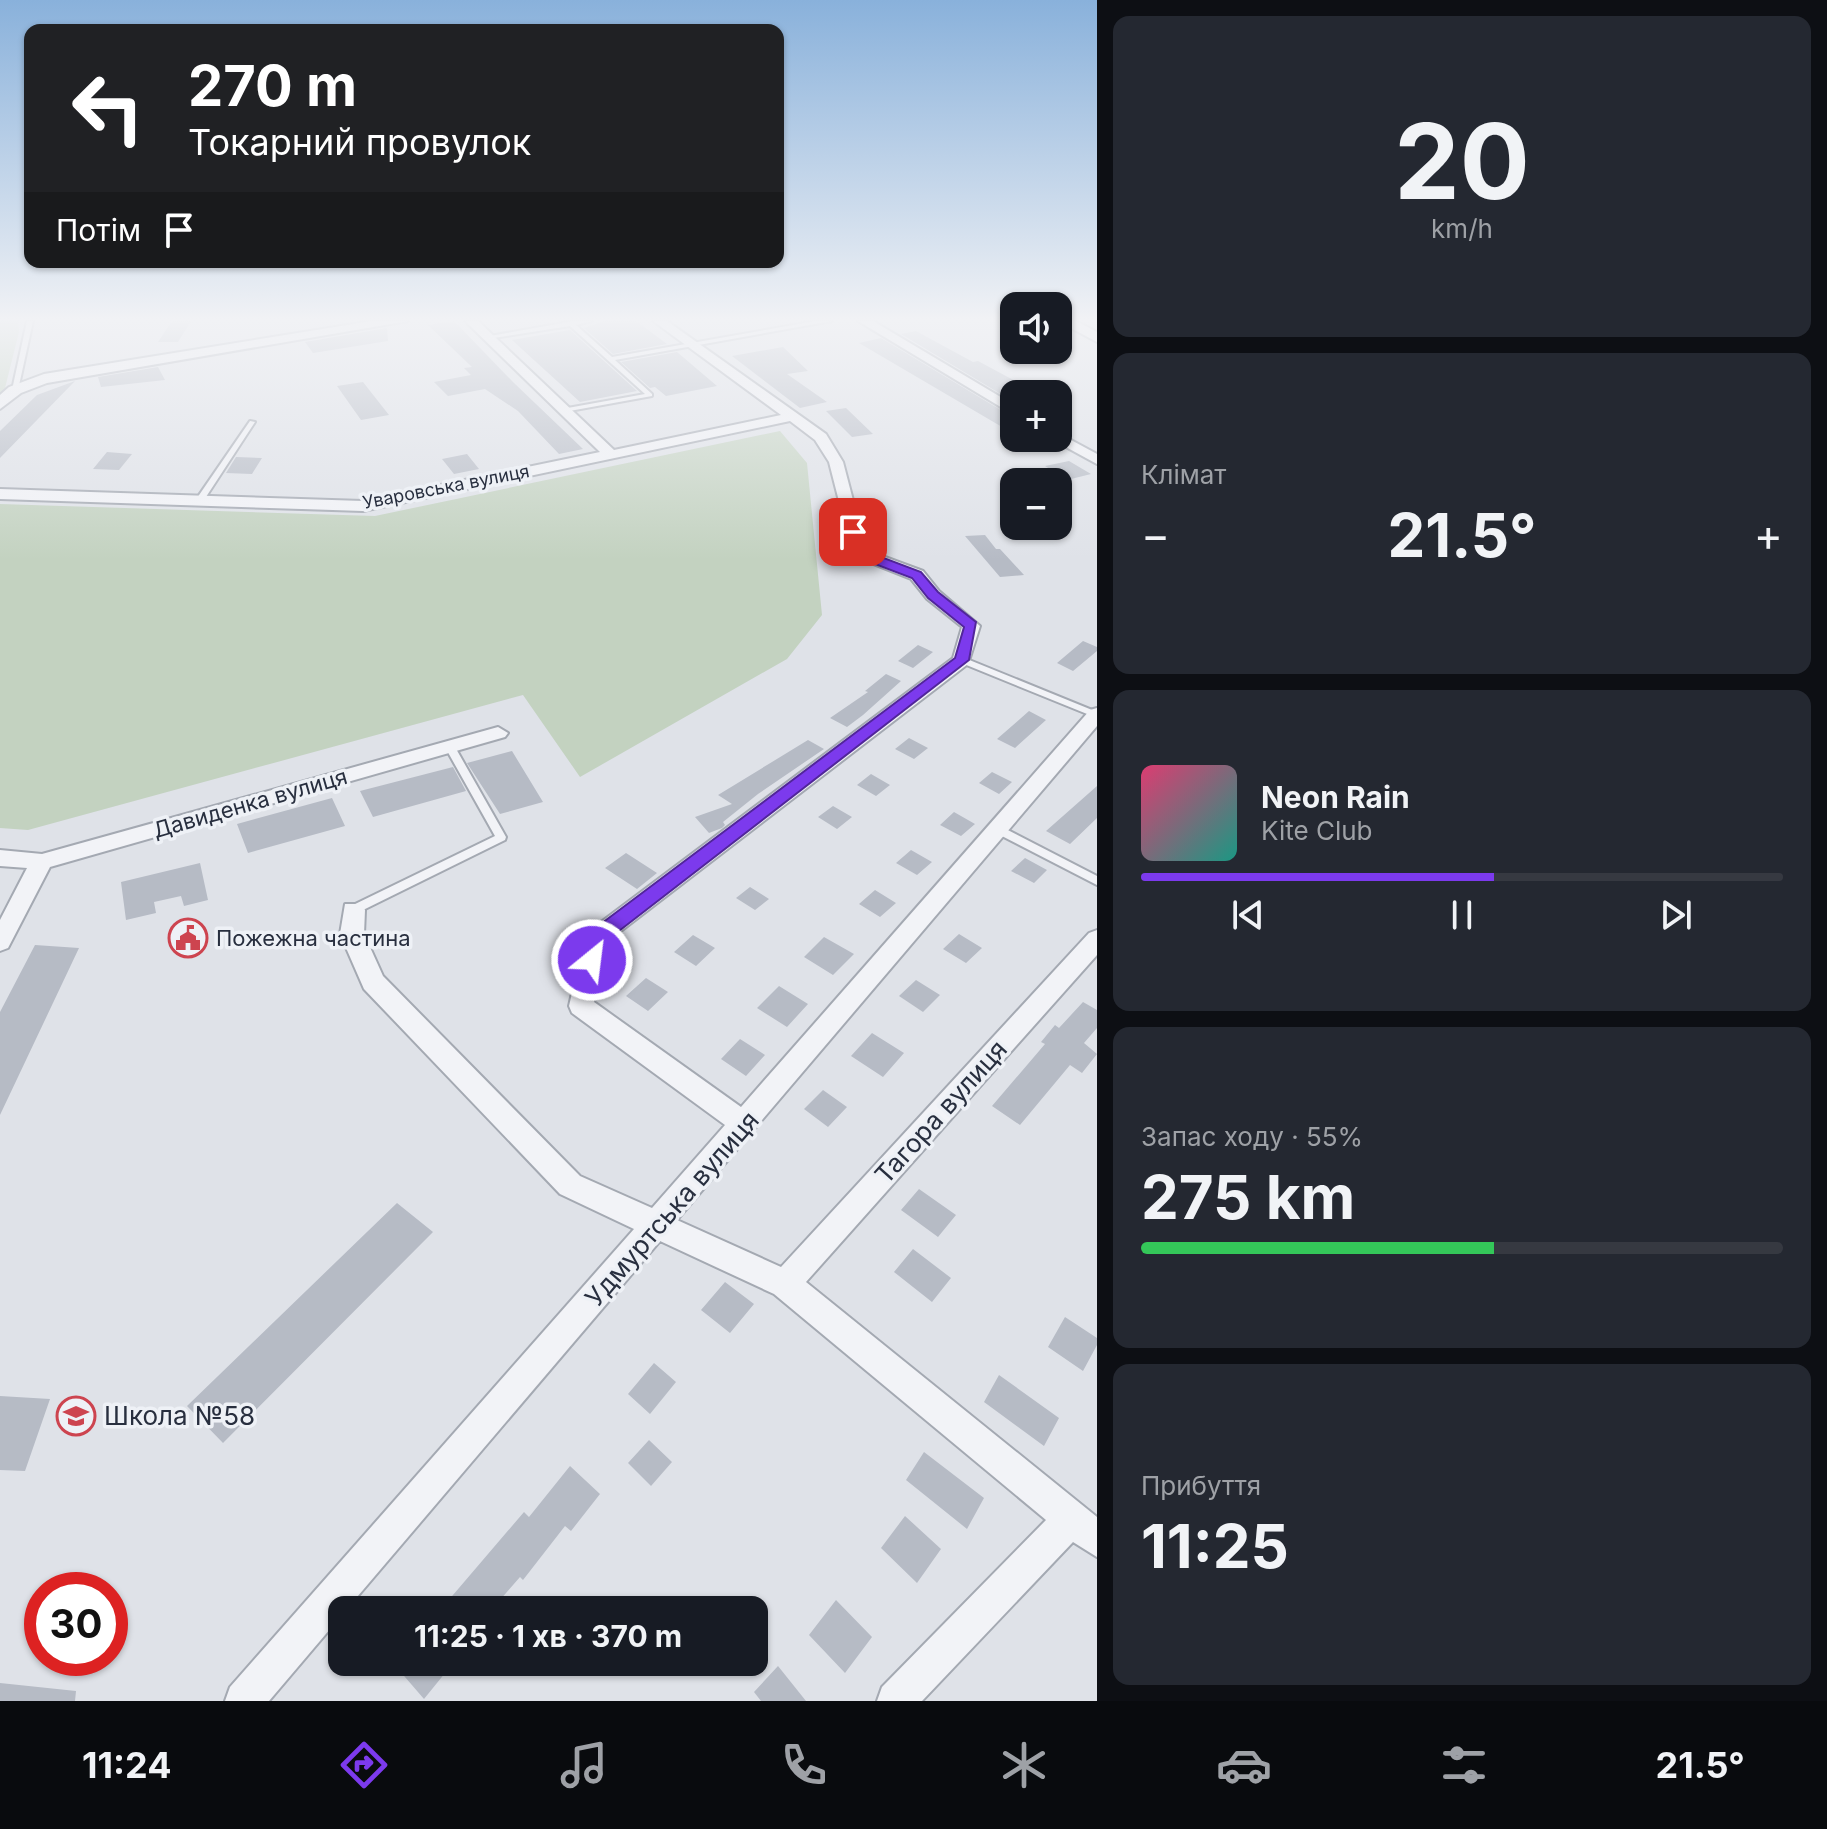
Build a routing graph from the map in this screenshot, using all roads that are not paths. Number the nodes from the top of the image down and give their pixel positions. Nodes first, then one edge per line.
1 (554, 400) edge
2 (619, 400) edge
3 (768, 400) edge
4 (564, 410) junction
5 (791, 417) junction
6 (252, 422) dead end
7 (1072, 445) edge
8 (610, 454) junction
9 (1097, 460) edge
10 (0, 494) edge
11 (199, 501) junction
12 (962, 660) junction
13 (1097, 715) edge
14 (498, 733) dead end
15 (450, 747) junction
16 (998, 829) junction
17 (0, 858) edge
18 (42, 862) junction
19 (1097, 881) edge
20 (353, 910) joint
21 (1097, 939) edge
22 (0, 942) edge
23 (745, 1125) junction
24 (656, 1228) junction
25 (785, 1284) junction
26 (1084, 1528) edge
27 (244, 1701) edge
28 (896, 1701) edge

1 - 4 street
2 - 4 lane
3 - 5 street
4 - 8 street
5 - 8 street, Уваровська вулиця
5 - 12 street
6 - 11 lane
7 - 9 street
8 - 11 street, Уваровська вулиця
10 - 11 street, Уваровська вулиця
12 - 13 lane
12 - 23 street
13 - 16 street, Удмуртська вулиця
14 - 15 street, Давиденка вулиця
15 - 18 street, Давиденка вулиця
15 - 20 lane
16 - 19 lane
16 - 23 street, Удмуртська вулиця
17 - 18 street, Давиденка вулиця
18 - 22 street
20 - 24 street
21 - 25 street, Тагора вулиця
23 - 24 street, Удмуртська вулиця
24 - 25 street
24 - 27 street, Удмуртська вулиця
25 - 26 street
26 - 28 street

